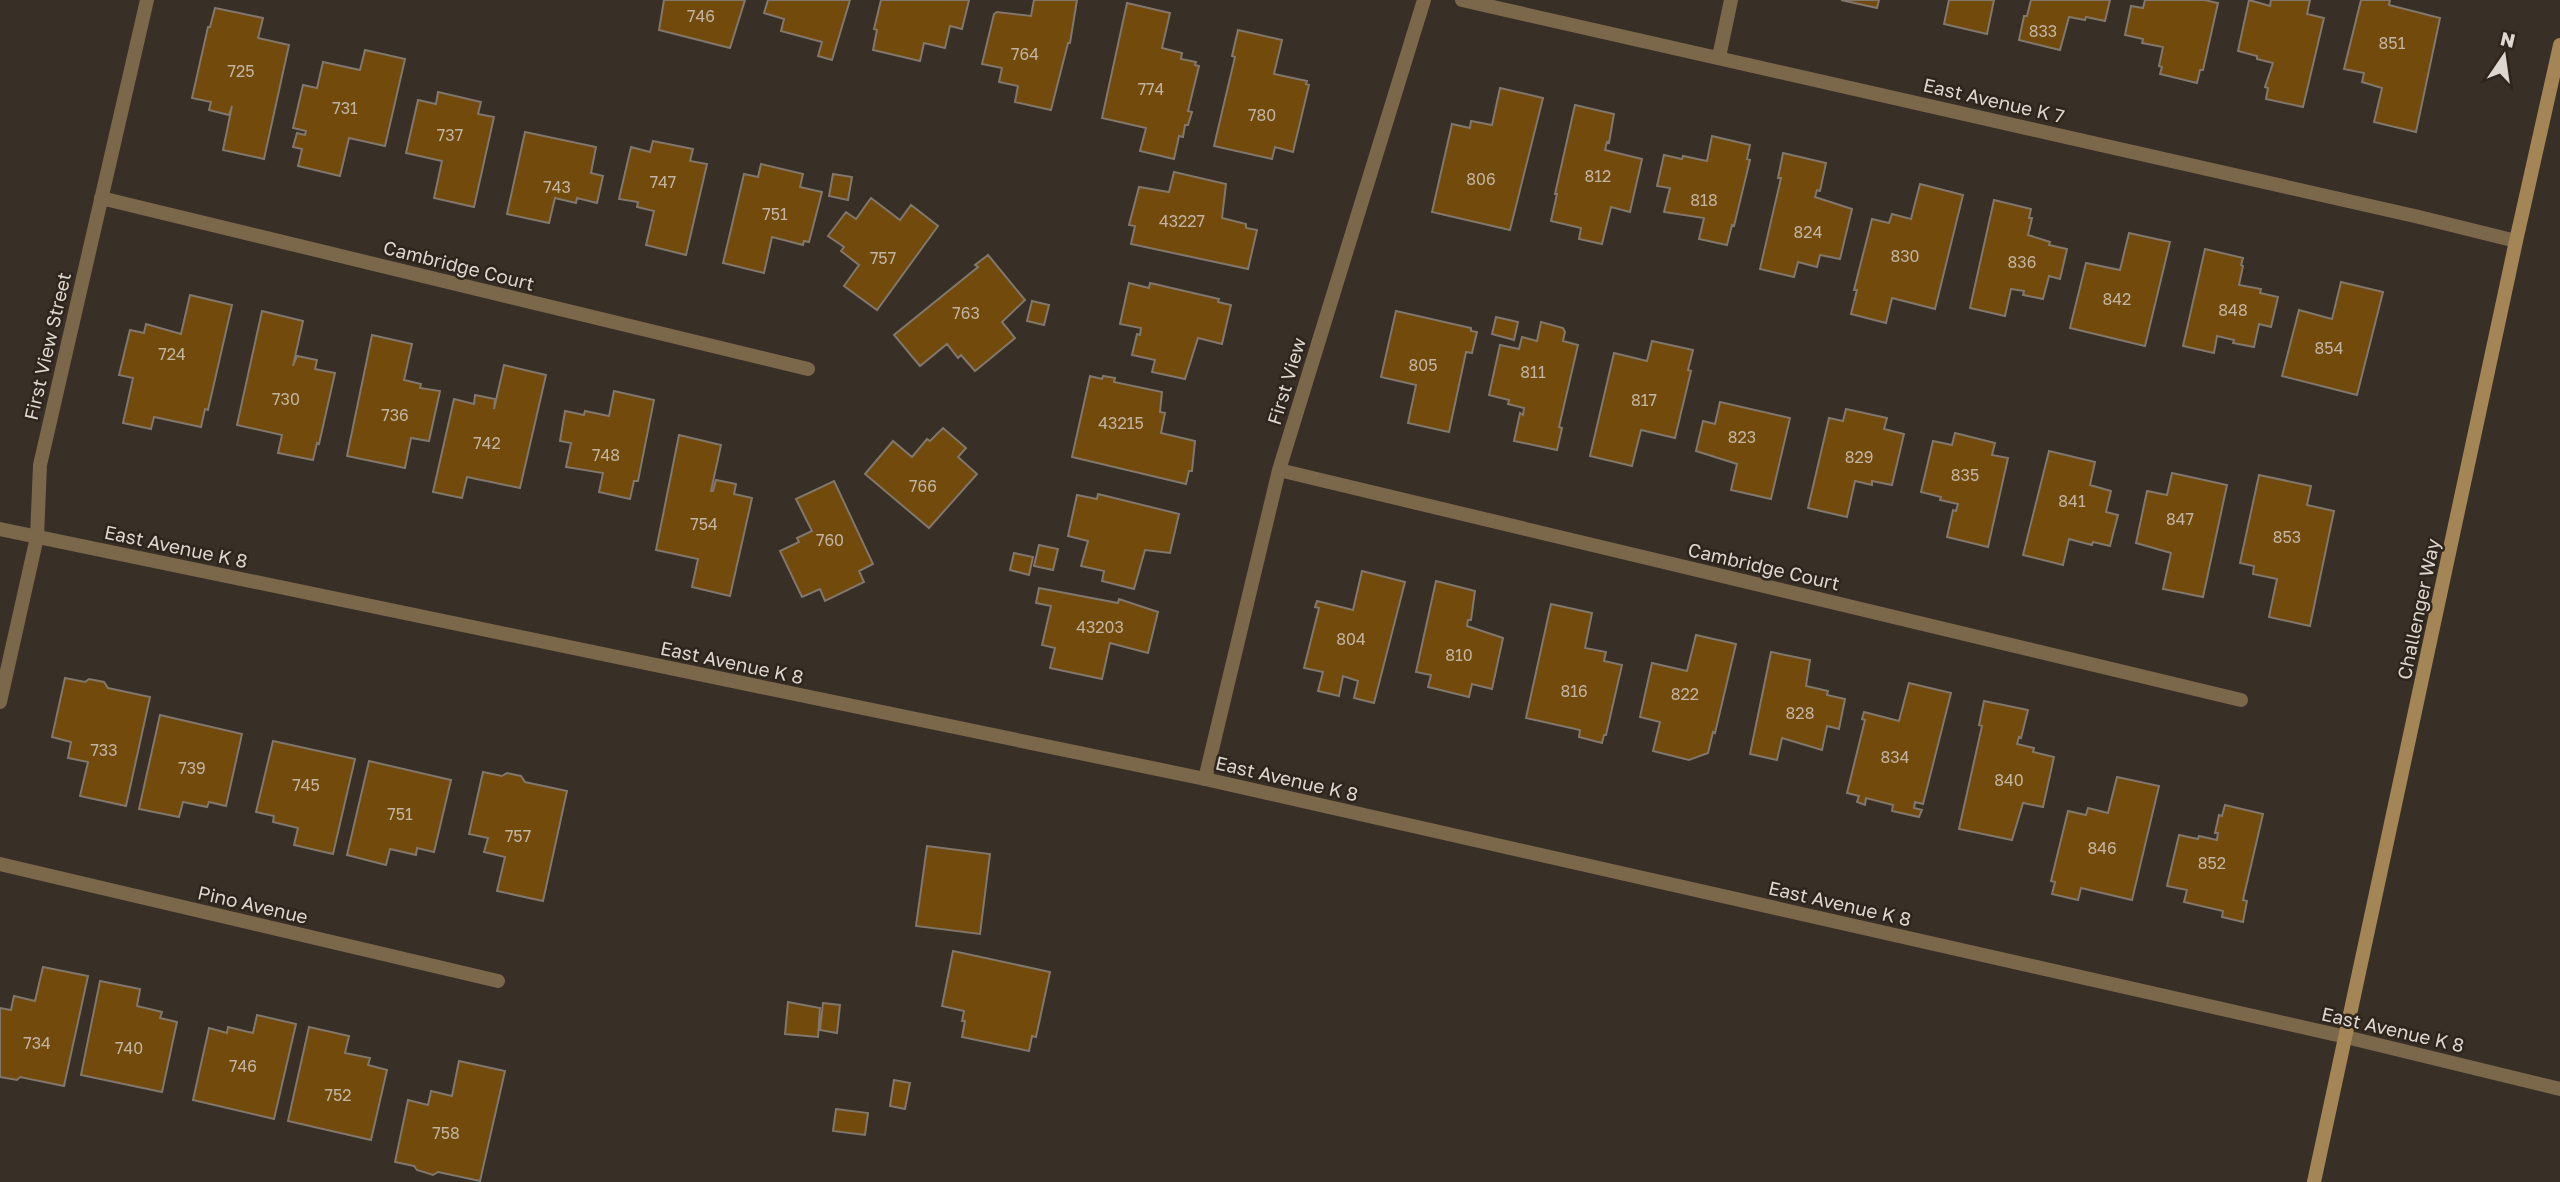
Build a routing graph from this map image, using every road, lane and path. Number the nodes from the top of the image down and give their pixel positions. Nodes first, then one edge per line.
1 (147, 0) edge
2 (1424, 0) edge
3 (1462, 0) edge
4 (1731, 0) edge
5 (2560, 45) edge
6 (1719, 57) junction
7 (101, 198) junction
8 (2516, 241) junction
9 (808, 369) dead end
10 (1279, 470) junction
11 (0, 529) edge
12 (37, 537) junction
13 (2241, 699) dead end
14 (0, 702) edge
15 (1205, 779) junction
16 (0, 864) edge
17 (498, 981) dead end
18 (2346, 1037) junction
19 (2560, 1088) edge
20 (2314, 1182) edge

1 - 7 street, First View Street
2 - 10 street, First View
3 - 6 street, East Avenue K 7
4 - 6 street
5 - 8 main road, Challenger Way
6 - 8 street, East Avenue K 7
7 - 9 street, Cambridge Court
7 - 12 street, First View Street
8 - 18 main road, Challenger Way
10 - 13 street, Cambridge Court
10 - 15 street, First View
11 - 12 street, East Avenue K 8
12 - 14 street, First View Street
12 - 15 street, East Avenue K 8
15 - 18 street, East Avenue K 8
16 - 17 street, Pino Avenue
18 - 19 street, East Avenue K 8
18 - 20 main road, Challenger Way

